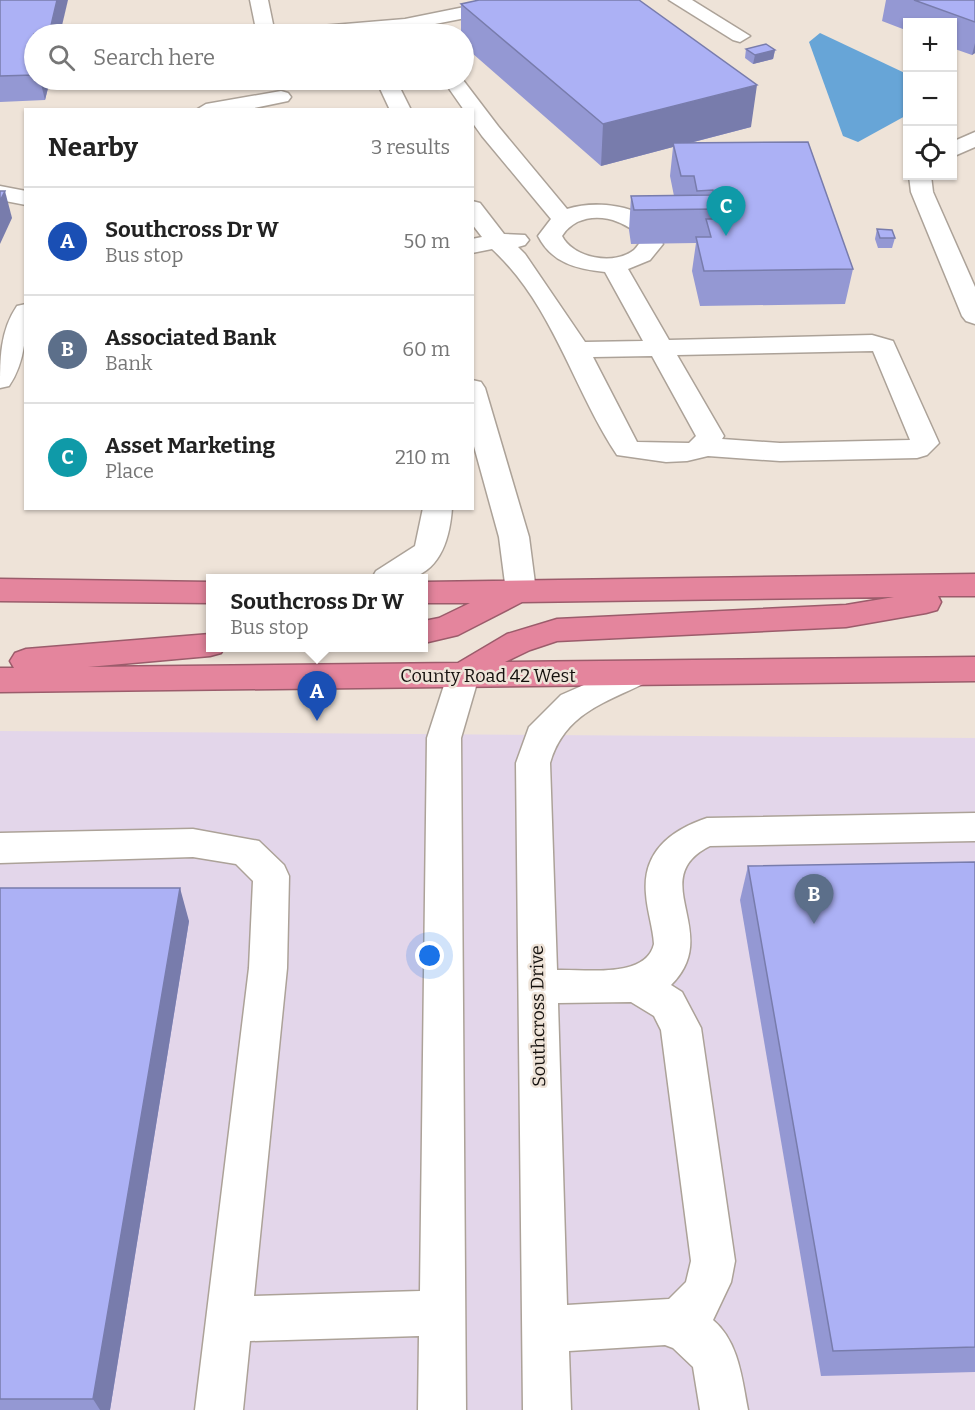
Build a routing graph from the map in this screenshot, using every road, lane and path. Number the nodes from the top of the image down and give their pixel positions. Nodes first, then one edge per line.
1 (259, 0) edge
2 (527, 0) edge
3 (678, 0) edge
4 (264, 24) edge
5 (407, 24) edge
6 (740, 36) dead end
7 (391, 90) edge
8 (460, 90) edge
9 (281, 95) edge
10 (216, 108) edge
11 (399, 108) edge
12 (473, 108) edge
13 (474, 109) edge
14 (975, 138) edge
15 (957, 148) edge
16 (920, 180) edge
17 (0, 193) edge
18 (24, 198) edge
19 (474, 213) edge
20 (557, 228) junction
21 (485, 243) edge
22 (613, 264) junction
23 (24, 316) edge
24 (975, 316) edge
25 (660, 348) junction
26 (578, 350) junction
27 (0, 380) edge
28 (474, 395) edge
29 (705, 447) junction
30 (438, 510) edge
31 (396, 574) edge
32 (975, 585) edge
33 (0, 590) edge
34 (521, 591) junction
35 (206, 592) edge
36 (428, 593) edge
37 (975, 593) edge
38 (428, 631) edge
39 (206, 645) edge
40 (0, 664) edge
41 (975, 669) edge
42 (634, 675) junction
43 (463, 676) junction
44 (0, 680) edge
45 (975, 826) edge
46 (0, 848) edge
47 (636, 985) junction
48 (538, 987) junction
49 (442, 1313) junction
50 (229, 1318) junction
51 (669, 1324) junction
52 (545, 1329) junction
53 (219, 1410) edge
54 (442, 1410) edge
55 (547, 1410) edge
56 (724, 1410) edge

1 - 4 street
2 - 5 street
3 - 6 street
7 - 11 street
8 - 12 street
9 - 10 street
13 - 20 street
14 - 15 street
16 - 24 street
17 - 18 street
19 - 21 street
20 - 21 street
20 - 22 street
20 - 22 street
21 - 26 street
22 - 25 street
23 - 27 street
25 - 26 street
25 - 29 street
25 - 29 street
26 - 29 street
28 - 34 street
30 - 31 street
32 - 34 highway
33 - 35 highway
34 - 36 highway
34 - 38 highway
37 - 43 highway
39 - 40 highway
41 - 42 highway, County Road 42 West
42 - 43 highway, County Road 42 West
42 - 48 street, Southcross Drive
43 - 44 highway, County Road 42 West
43 - 49 street
45 - 47 street
46 - 50 street
47 - 48 street
47 - 51 street
48 - 52 street, Southcross Drive
49 - 50 street
49 - 54 street
50 - 53 street
51 - 52 street
51 - 56 street
52 - 55 street, Southcross Drive

